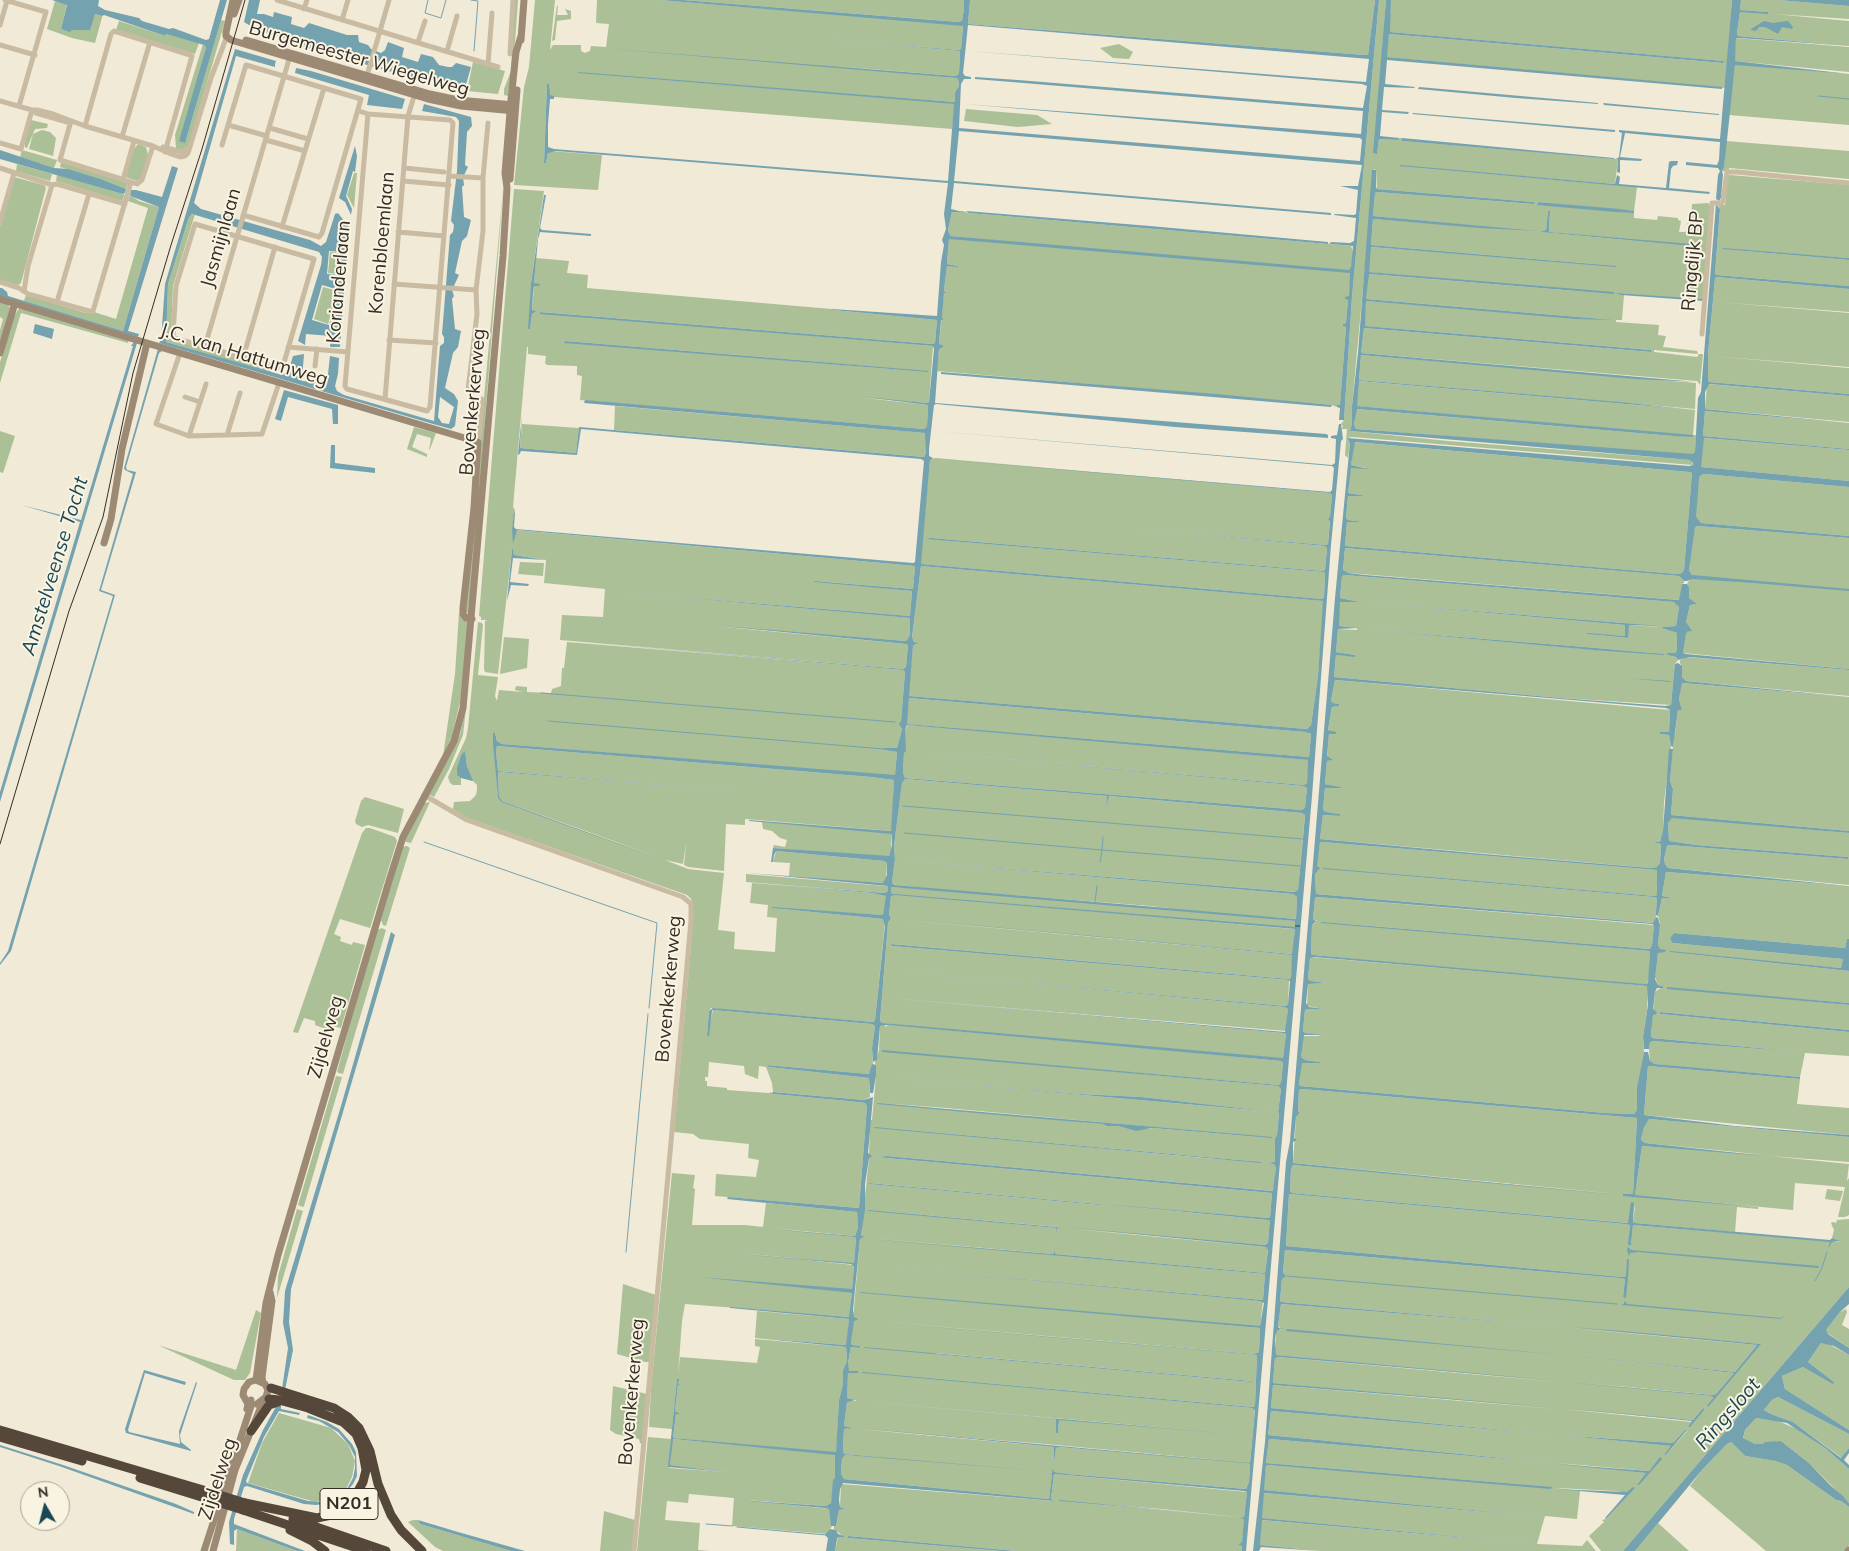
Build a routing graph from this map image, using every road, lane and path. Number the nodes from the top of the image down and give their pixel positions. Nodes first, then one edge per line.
1 (6, 0) edge
2 (233, 0) edge
3 (238, 0) edge
4 (277, 0) edge
5 (307, 0) edge
6 (348, 0) edge
7 (389, 0) edge
8 (514, 0) edge
9 (524, 0) edge
10 (304, 9) junction
11 (492, 13) dead end
12 (457, 16) dead end
13 (342, 20) junction
14 (425, 21) dead end
15 (0, 24) edge
16 (380, 31) junction
17 (228, 36) junction
18 (150, 42) junction
19 (418, 42) junction
20 (0, 45) edge
21 (447, 51) junction
22 (510, 54) dead end
23 (35, 55) junction
24 (291, 56) junction
25 (488, 64) junction
26 (498, 67) dead end
27 (284, 76) junction
28 (366, 78) junction
29 (324, 88) junction
30 (415, 93) junction
31 (0, 101) edge
32 (19, 106) junction
33 (513, 108) junction
34 (32, 110) junction
35 (359, 111) junction
36 (368, 114) junction
37 (408, 116) junction
38 (71, 122) junction
39 (488, 123) dead end
40 (228, 125) junction
41 (84, 126) junction
42 (270, 128) junction
43 (122, 137) junction
44 (267, 138) junction
45 (308, 139) junction
46 (134, 141) junction
47 (0, 143) edge
48 (222, 145) dead end
49 (152, 146) junction
50 (165, 150) junction
51 (305, 151) junction
52 (0, 168) edge
53 (404, 168) junction
54 (444, 172) dead end
55 (14, 173) junction
56 (452, 176) junction
57 (483, 178) junction
58 (123, 180) junction
59 (403, 181) junction
60 (131, 182) junction
61 (1849, 183) edge
62 (52, 185) junction
63 (449, 185) junction
64 (89, 194) junction
65 (125, 204) junction
66 (242, 217) junction
67 (0, 222) edge
68 (282, 227) junction
69 (398, 232) junction
70 (237, 233) junction
71 (444, 236) junction
72 (275, 247) junction
73 (0, 282) edge
74 (394, 284) junction
75 (443, 288) junction
76 (476, 290) junction
77 (24, 291) junction
78 (0, 299) edge
79 (57, 302) junction
80 (15, 303) junction
81 (1702, 334) dead end
82 (389, 340) junction
83 (147, 343) junction
84 (436, 344) junction
85 (205, 346) junction
86 (288, 347) junction
87 (317, 349) junction
88 (180, 352) junction
89 (348, 352) junction
90 (0, 353) edge
91 (243, 358) junction
92 (315, 366) dead end
93 (279, 383) junction
94 (206, 384) dead end
95 (468, 390) dead end
96 (240, 393) dead end
97 (185, 398) dead end
98 (385, 399) junction
99 (482, 399) dead end
100 (200, 402) junction
101 (227, 435) junction
102 (189, 436) junction
103 (478, 442) junction
104 (104, 543) dead end
105 (474, 619) junction
106 (424, 795) junction
107 (262, 1358) junction
108 (261, 1392) junction
109 (292, 1400) junction
110 (0, 1430) edge
111 (247, 1430) junction
112 (0, 1437) edge
113 (209, 1495) junction
114 (244, 1507) junction
115 (265, 1518) junction
116 (213, 1534) junction
117 (202, 1551) edge
118 (211, 1551) edge
119 (325, 1551) edge
120 (366, 1551) edge
121 (386, 1551) edge
122 (422, 1551) edge
123 (634, 1551) edge

1 - 15 street
1 - 23 street
2 - 17 main road
3 - 17 main road
4 - 10 street
5 - 10 street
6 - 13 street
7 - 16 street
8 - 22 street
9 - 33 main road, Bovenkerkerweg
10 - 13 street
11 - 25 street
12 - 21 street
13 - 16 street
14 - 19 street
16 - 19 street
16 - 28 street
17 - 24 main road, Burgemeester Wiegelweg
17 - 50 street
18 - 41 street
18 - 43 street
18 - 50 street
19 - 21 street
20 - 23 street
21 - 25 street
23 - 32 street
24 - 27 street, Jasmijnlaan
24 - 28 main road, Burgemeester Wiegelweg
25 - 26 street
27 - 29 street
27 - 40 street
27 - 42 street, Jasmijnlaan
28 - 30 main road, Burgemeester Wiegelweg
29 - 35 street
29 - 45 street
30 - 33 main road, Burgemeester Wiegelweg
30 - 37 street, Korenbloemlaan
31 - 32 street
32 - 34 street
33 - 105 main road, Bovenkerkerweg
34 - 38 street
34 - 47 street
35 - 36 street, Korianderlaan
35 - 68 street
36 - 37 street, Korianderlaan
36 - 89 street, Korianderlaan
37 - 53 street, Korenbloemlaan
37 - 56 street, Korianderlaan
38 - 41 street
38 - 58 street
39 - 57 street
40 - 44 street
40 - 48 street
41 - 43 street
42 - 44 street, Jasmijnlaan
42 - 45 street
43 - 46 street
44 - 51 street
44 - 66 street, Jasmijnlaan
45 - 51 street
46 - 49 street
46 - 58 street
49 - 50 street
49 - 60 street
51 - 68 street
52 - 55 street
53 - 54 street
53 - 59 street, Korenbloemlaan
55 - 62 street
55 - 67 street
56 - 57 street
56 - 63 street, Korianderlaan
57 - 76 street
58 - 60 street
59 - 63 street
59 - 69 street, Korenbloemlaan
60 - 65 street
61 - 81 street, Ringdijk BP
62 - 64 street
62 - 77 street
63 - 71 street, Korianderlaan
64 - 65 street
64 - 79 street
65 - 79 street
66 - 68 street
66 - 70 street, Jasmijnlaan
69 - 71 street
69 - 74 street, Korenbloemlaan
70 - 72 street
70 - 85 street, Jasmijnlaan
70 - 85 street
71 - 75 street, Korianderlaan
72 - 86 street
72 - 91 street
73 - 77 street
74 - 75 street
74 - 82 street, Korenbloemlaan
75 - 76 street
75 - 84 street, Korianderlaan
76 - 95 street
77 - 79 street
78 - 80 main road, J.C. van Hattumweg
80 - 83 main road, J.C. van Hattumweg
80 - 90 main road
82 - 84 street
82 - 98 street, Korenbloemlaan
83 - 88 main road, J.C. van Hattumweg
83 - 104 main road
84 - 98 street, Korianderlaan
85 - 91 street
86 - 87 street
86 - 91 street
87 - 89 street
87 - 92 street
88 - 93 main road, J.C. van Hattumweg
88 - 102 street
89 - 98 street, Korianderlaan
93 - 101 street
93 - 103 main road, J.C. van Hattumweg
94 - 100 street
96 - 101 street
97 - 100 street
99 - 103 street, Bovenkerkerweg
100 - 102 street
101 - 102 street
103 - 105 main road, Bovenkerkerweg
105 - 106 main road, Bovenkerkerweg
106 - 107 main road, Zijdelweg
106 - 123 street, Bovenkerkerweg
107 - 108 main road, Zijdelweg
107 - 108 main road, Zijdelweg
108 - 108 main road
108 - 109 highway, N201
108 - 111 main road, Zijdelweg
108 - 111 main road, Zijdelweg
109 - 111 highway
109 - 114 highway, N201
109 - 122 highway, N201
110 - 113 highway, N201
111 - 116 main road, Zijdelweg
112 - 113 highway, N201
113 - 114 highway, N201, bridge
114 - 115 highway, N201
114 - 121 highway, N201
115 - 119 highway, N201
115 - 120 highway, N201
116 - 117 main road, Zijdelweg
116 - 118 main road, Zijdelweg

